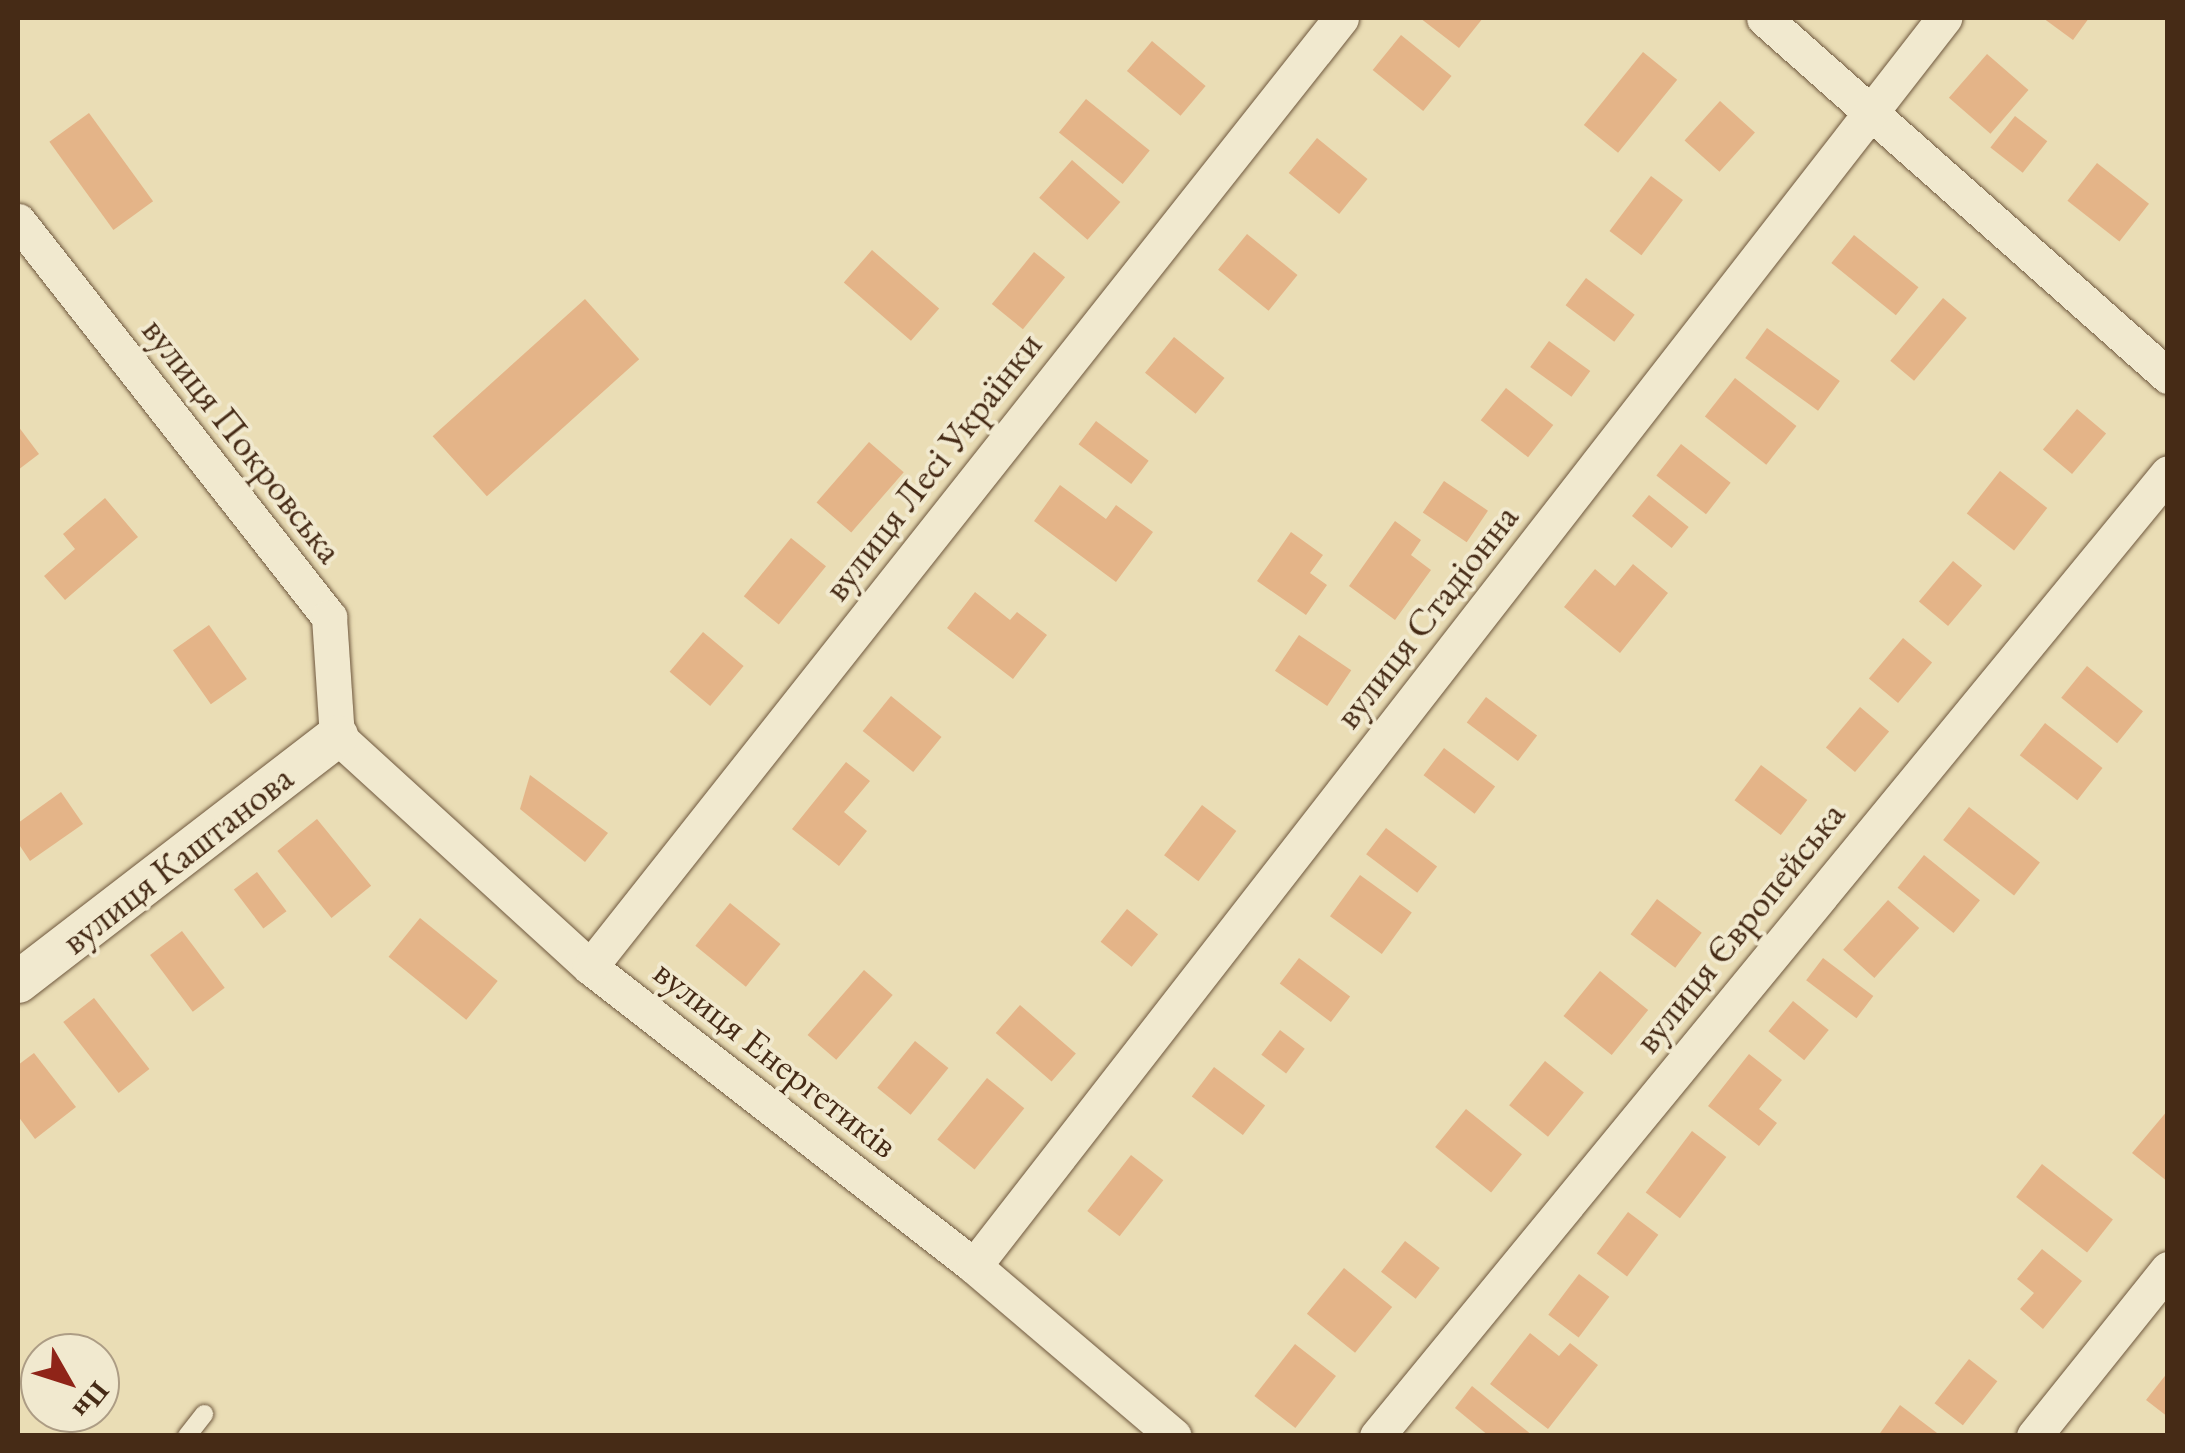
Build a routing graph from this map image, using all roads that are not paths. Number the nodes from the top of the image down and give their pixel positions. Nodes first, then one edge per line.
1 (1340, 18) edge
2 (1764, 18) edge
3 (1944, 18) edge
4 (1874, 111) junction
5 (18, 221) edge
6 (2168, 376) edge
7 (2168, 473) edge
8 (337, 736) junction
9 (590, 967) junction
10 (18, 982) edge
11 (974, 1266) junction
12 (2168, 1269) edge
13 (204, 1414) dead end
14 (187, 1436) edge
15 (1174, 1436) edge
16 (1377, 1436) edge
17 (2034, 1436) edge

1 - 9 street, вулиця Лесі Українки
2 - 4 street
3 - 4 street, вулиця Стадіонна
4 - 6 street
4 - 11 street, вулиця Стадіонна
5 - 8 street, вулиця Покровська
7 - 16 street, вулиця Європейська
8 - 9 street, вулиця Енергетиків
8 - 10 street, вулиця Каштанова
9 - 11 street, вулиця Енергетиків
11 - 15 street, вулиця Енергетиків
12 - 17 street
13 - 14 lane

